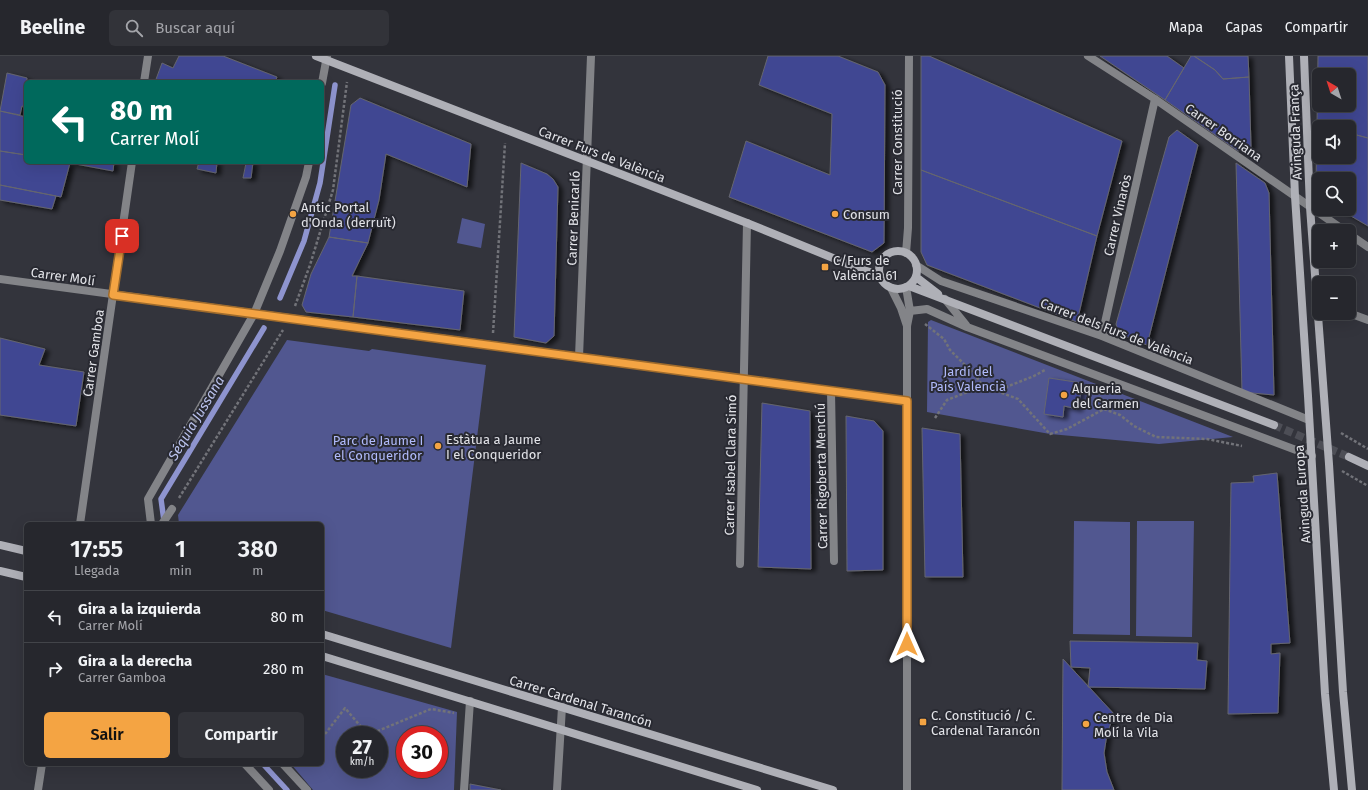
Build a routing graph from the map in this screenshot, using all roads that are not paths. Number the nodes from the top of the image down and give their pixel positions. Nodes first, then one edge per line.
1 (148, 56) edge
2 (316, 56) edge
3 (591, 56) edge
4 (909, 56) edge
5 (1088, 56) edge
6 (1289, 56) edge
7 (1304, 56) edge
8 (326, 58) edge
9 (144, 80) edge
10 (322, 80) edge
11 (1155, 99) junction
12 (587, 161) junction
13 (132, 164) edge
14 (309, 164) edge
15 (1295, 196) junction
16 (1310, 207) junction
17 (747, 223) junction
18 (1335, 224) edge
19 (1356, 239) edge
20 (1368, 247) edge
21 (906, 253) junction
22 (916, 265) junction
23 (880, 275) junction
24 (1316, 276) edge
25 (916, 277) junction
26 (0, 280) edge
27 (908, 287) junction
28 (891, 288) junction
29 (113, 295) junction
30 (945, 299) junction
31 (910, 311) junction
32 (254, 314) junction
33 (1356, 316) edge
34 (1319, 320) edge
35 (1368, 320) edge
36 (907, 326) junction
37 (967, 327) junction
38 (1102, 336) junction
39 (579, 357) junction
40 (744, 379) junction
41 (831, 391) junction
42 (907, 401) junction
43 (1309, 420) junction
44 (1274, 425) tunnel mouth
45 (1312, 456) junction
46 (1349, 456) tunnel mouth
47 (1368, 466) edge
48 (172, 509) road end
49 (80, 522) edge
50 (151, 522) edge
51 (163, 522) edge
52 (0, 545) edge
53 (24, 551) edge
54 (834, 561) dead end
55 (740, 564) dead end
56 (0, 571) edge
57 (24, 577) edge
58 (324, 635) edge
59 (324, 657) edge
60 (470, 701) junction
61 (562, 707) junction
62 (560, 729) junction
63 (42, 766) edge
64 (247, 766) edge
65 (285, 766) edge
66 (38, 790) edge
67 (269, 790) edge
68 (307, 790) edge
69 (464, 790) edge
70 (557, 790) edge
71 (757, 790) edge
72 (834, 790) edge
73 (907, 790) edge
74 (1334, 790) edge
75 (1352, 790) edge

1 - 9 street
2 - 8 street, Carrer Furs de València
3 - 12 street, Carrer Benicarló
4 - 21 street, Carrer Constitució
5 - 11 street, Carrer Borriana
6 - 15 street, Avinguda França
7 - 16 street, Avinguda França
8 - 10 street
8 - 12 street, Carrer Furs de València
11 - 15 street, Carrer Borriana
11 - 38 street, Carrer Vinaròs
12 - 17 street, Carrer Furs de València
12 - 39 street, Carrer Benicarló
13 - 29 street, Carrer Gamboa
14 - 32 street
15 - 16 street, Carrer Borriana
15 - 43 street, Avinguda Europa
16 - 18 street, Carrer Borriana
16 - 24 street
17 - 23 street, Carrer Furs de València
17 - 40 street, Carrer Isabel Clara Simó
19 - 20 street
21 - 22 street
21 - 23 street
22 - 25 street
22 - 38 street, Carrer dels Furs de València
23 - 28 street
25 - 27 street
25 - 30 street
26 - 29 street, Carrer Molí
27 - 28 street
27 - 30 street
27 - 31 street
28 - 36 street
29 - 32 street, Carrer Molí
29 - 49 street, Carrer Gamboa
30 - 37 street
30 - 44 street
31 - 36 street
31 - 37 street
32 - 39 street, Carrer Molí
32 - 50 street
33 - 35 street
34 - 75 street
36 - 42 street
37 - 45 street
38 - 43 street, Carrer dels Furs de València
39 - 40 street, Carrer Molí
40 - 41 street, Carrer Molí
40 - 55 street, Carrer Isabel Clara Simó
41 - 42 street, Carrer Molí
41 - 54 street, Carrer Rigoberta Menchú
42 - 73 street
43 - 45 street, Avinguda Europa
45 - 74 street, Avinguda Europa
46 - 47 street
48 - 51 street
52 - 53 street
56 - 57 street
58 - 61 street, Carrer Cardenal Tarancón
59 - 60 street
60 - 62 street
60 - 69 street
61 - 62 street
61 - 72 street, Carrer Cardenal Tarancón
62 - 70 street
62 - 71 street
63 - 66 street
64 - 67 street
65 - 68 street

